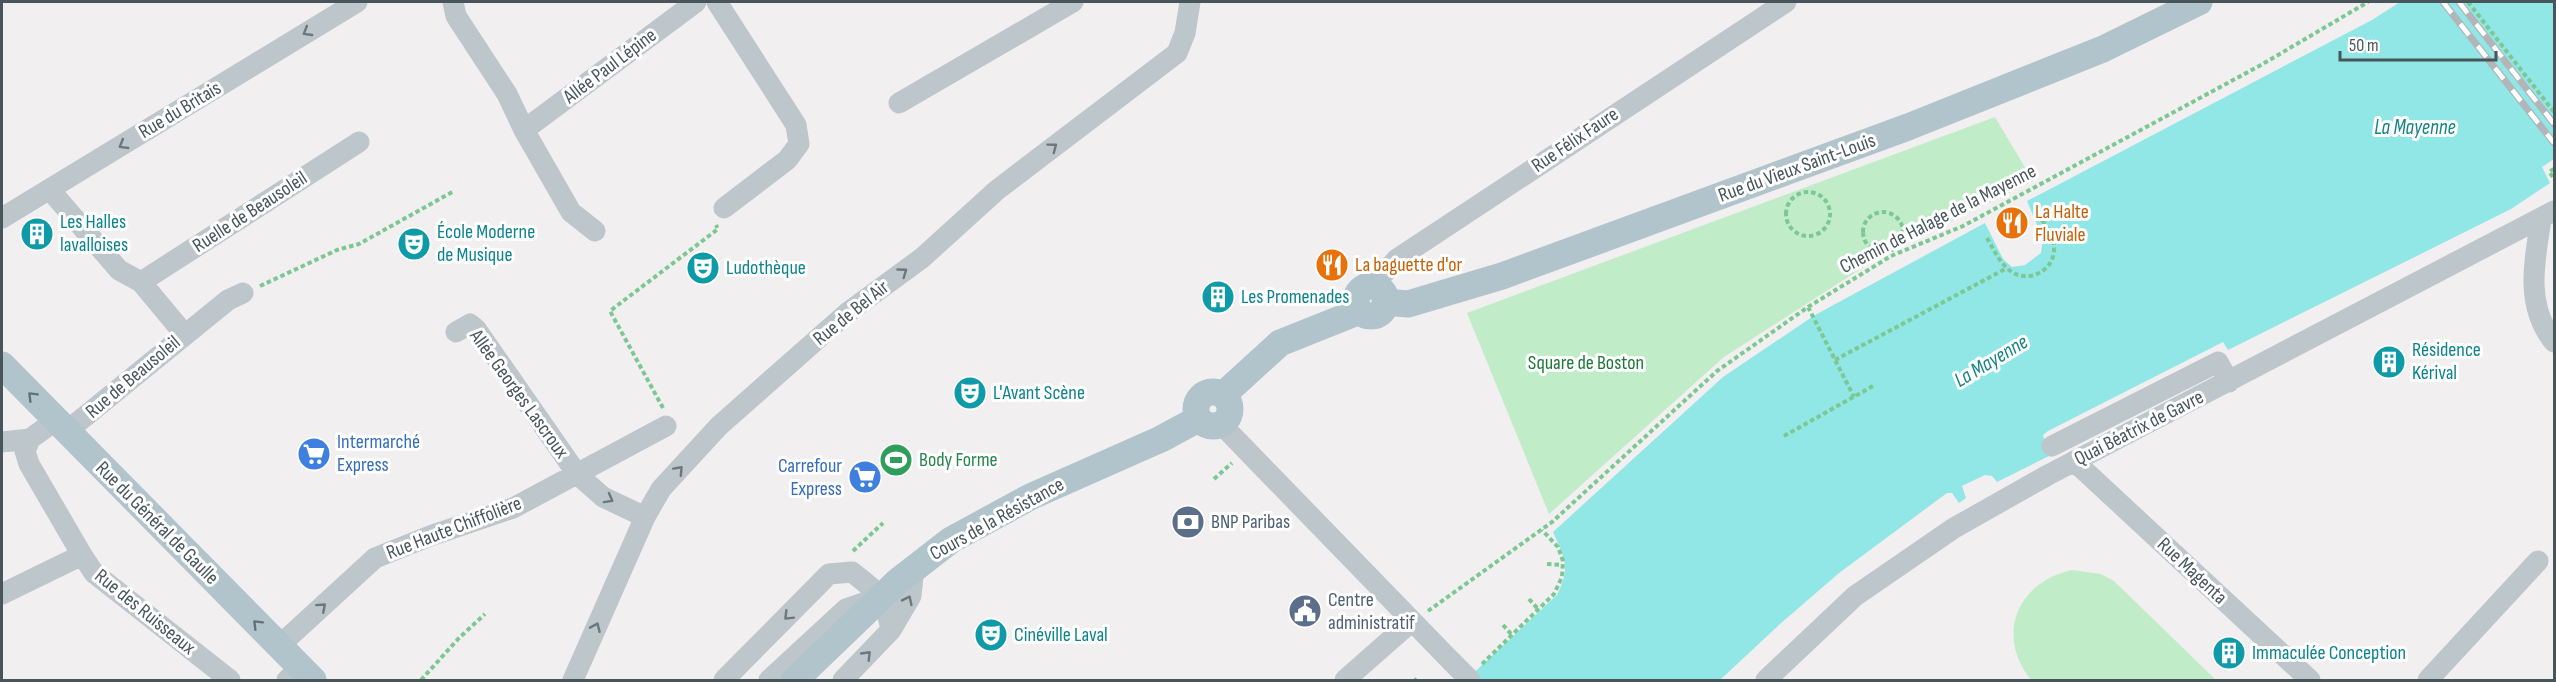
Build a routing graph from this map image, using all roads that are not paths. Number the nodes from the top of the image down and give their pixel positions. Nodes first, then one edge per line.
1 (357, 2) edge
2 (453, 2) edge
3 (696, 2) edge
4 (717, 2) edge
5 (1073, 2) edge
6 (1190, 2) edge
7 (1786, 2) edge
8 (2199, 2) edge
9 (899, 103) dead end
10 (524, 130) junction
11 (349, 142) dead end
12 (50, 189) junction
13 (724, 208) road end
14 (2548, 216) edge
15 (2, 218) edge
16 (595, 231) dead end
17 (141, 282) junction
18 (243, 293) road end
19 (1378, 294) junction
20 (456, 332) dead end
21 (185, 335) junction
22 (2554, 342) edge
23 (2, 365) edge
24 (2229, 382) junction
25 (1210, 422) junction
26 (62, 426) junction
27 (666, 426) road end
28 (30, 439) junction
29 (2, 442) edge
30 (2052, 446) dead end
31 (2074, 461) junction
32 (577, 474) junction
33 (645, 517) junction
34 (82, 555) junction
35 (2538, 561) dead end
36 (914, 567) junction
37 (2, 594) edge
38 (882, 596) junction
39 (1412, 621) junction
40 (891, 630) junction
41 (279, 646) junction
42 (1476, 673) edge
43 (300, 676) edge
44 (230, 681) edge
45 (573, 681) edge
46 (724, 681) edge
47 (769, 681) edge
48 (795, 681) edge
49 (843, 681) edge
50 (1346, 681) edge
51 (1766, 681) edge
52 (2310, 681) edge
53 (2428, 681) edge

1 -> 12 street, Rue du Britais
2 - 10 street
3 - 10 street, Allée Paul Lépine
4 - 13 street
5 - 9 street
33 -> 6 street, Rue de Bel Air
7 - 19 street, Rue Félix Faure
8 - 19 main road, Rue du Vieux Saint-Louis
10 - 16 street
11 - 17 street, Ruelle de Beausoleil
12 - 15 street, Rue du Britais
12 - 17 street, Rue de Beausoleil
14 - 22 street
14 - 24 street, Quai Béatrix de Gavre
17 - 21 street, Rue de Beausoleil
18 - 21 street
19 - 25 main road
20 - 32 street, Allée Georges Lascroux
21 - 26 street, Rue de Beausoleil
26 -> 23 main road, Rue du Général de Gaulle
24 - 30 street
24 - 31 street, Quai Béatrix de Gavre
25 - 36 main road, Cours de la Résistance
25 - 39 street
26 - 28 street, Rue de Beausoleil
41 -> 26 main road, Rue du Général de Gaulle
27 - 32 street, Rue Haute Chiffolière
28 - 29 street
28 - 34 street, Rue des Ruisseaux
31 - 51 street, Quai Béatrix de Gavre
31 - 52 street, Rue Magenta
32 -> 33 street
41 -> 32 street, Rue Haute Chiffolière
45 -> 33 street, Rue de Bel Air
34 - 37 street
34 - 44 street, Rue des Ruisseaux
35 - 53 street
36 - 38 main road, Cours de la Résistance
40 -> 36 street
38 - 40 street
38 -> 46 street
38 - 47 street
38 - 48 main road, Cours de la Résistance
39 - 42 street, bridge
39 - 50 street
49 -> 40 street
41 - 43 main road, Rue du Général de Gaulle

